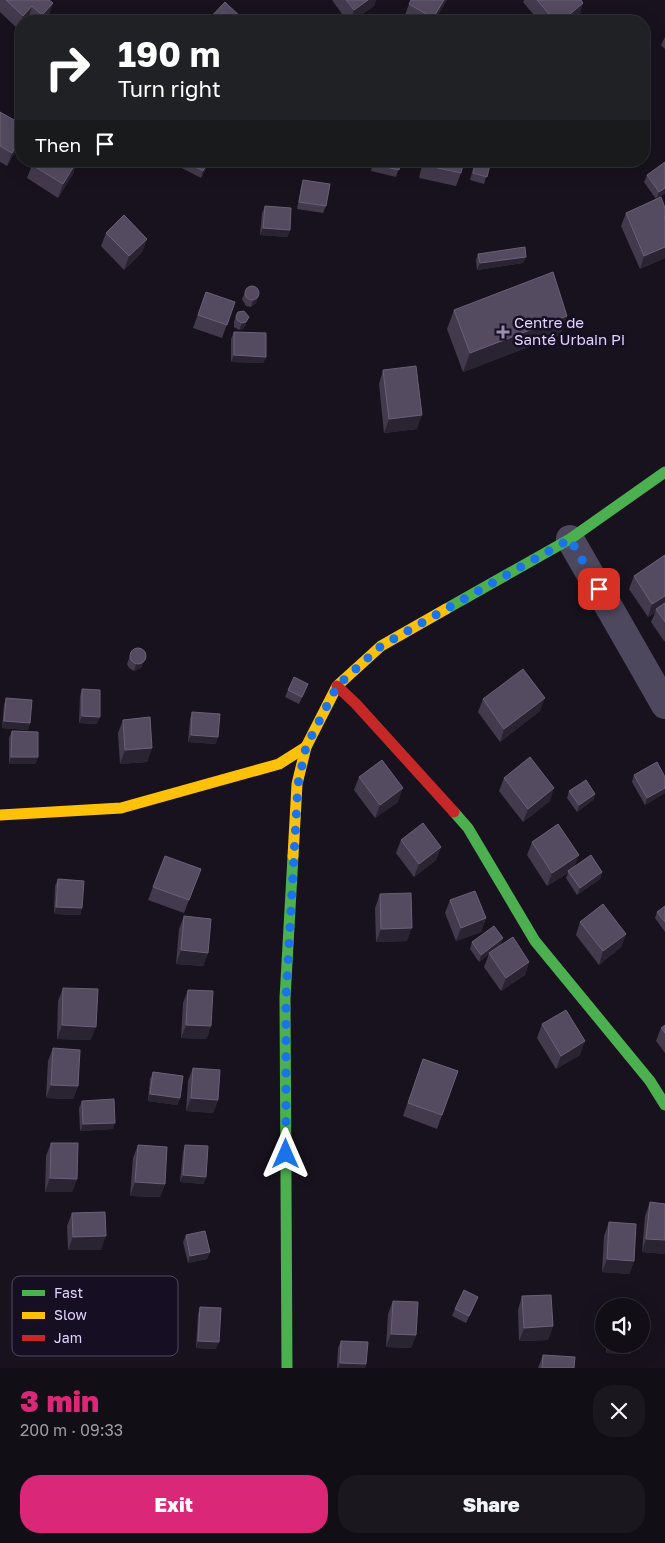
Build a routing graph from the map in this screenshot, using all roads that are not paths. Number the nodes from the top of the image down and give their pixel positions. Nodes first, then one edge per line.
1 (665, 472) edge
2 (570, 539) junction
3 (337, 686) junction
4 (665, 705) edge
5 (306, 747) junction
6 (0, 815) edge
7 (665, 1105) edge
8 (287, 1368) edge

1 - 2 main road
2 - 3 main road
2 - 4 street
3 - 5 main road
3 - 7 main road
5 - 6 main road
5 - 8 main road

